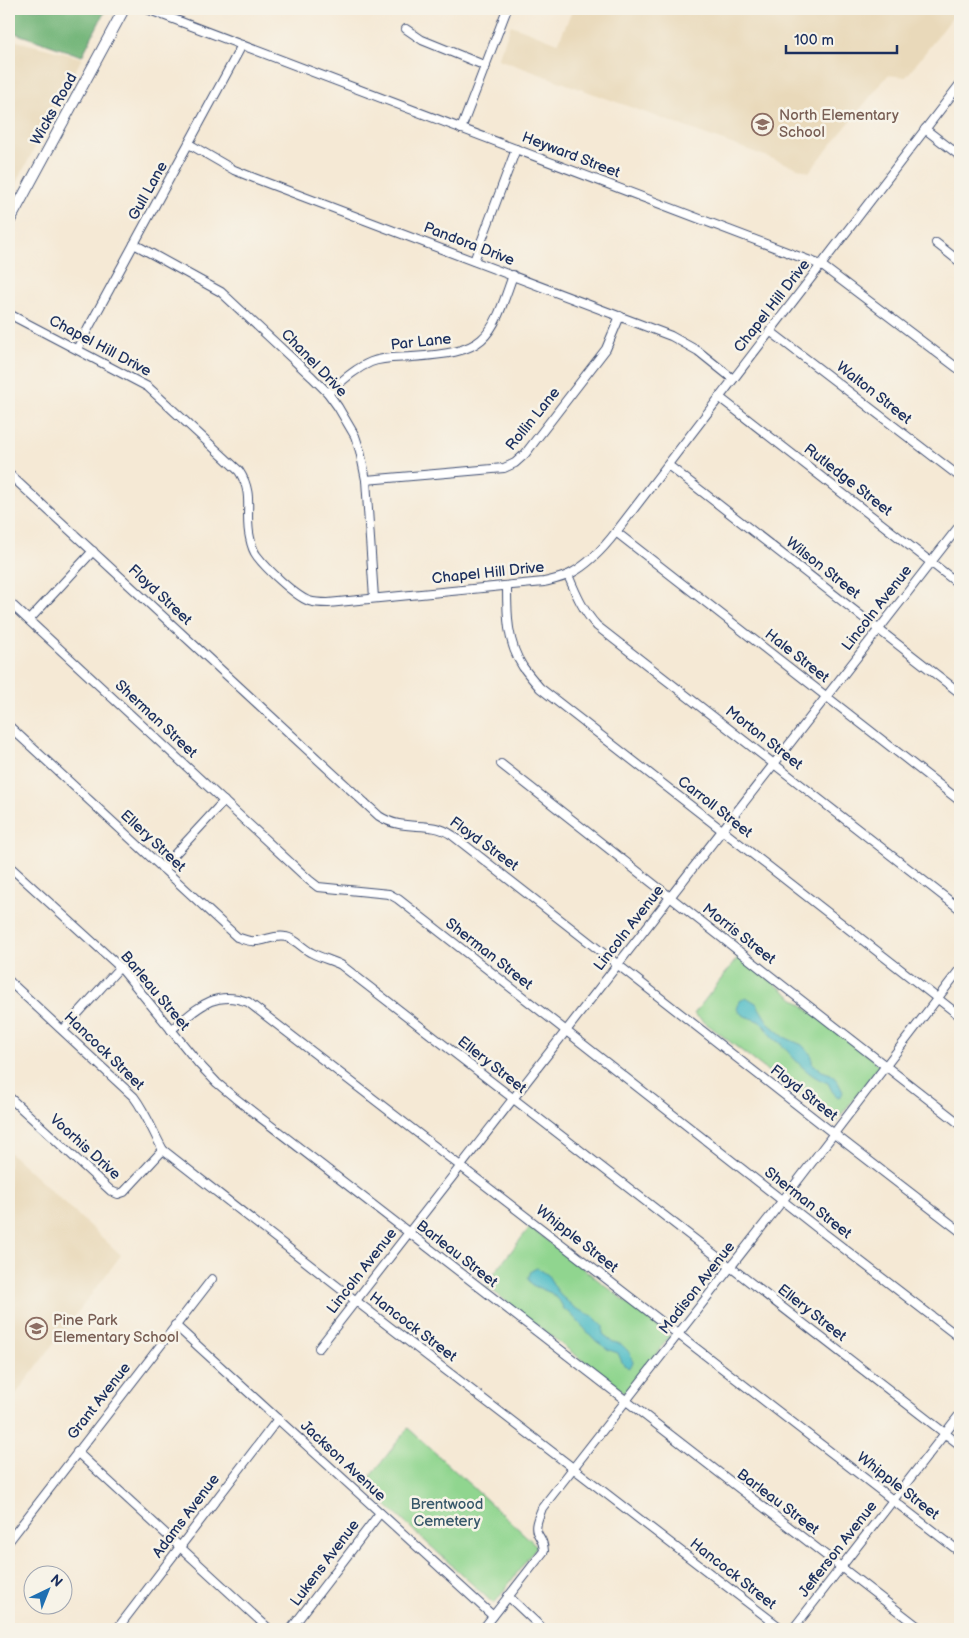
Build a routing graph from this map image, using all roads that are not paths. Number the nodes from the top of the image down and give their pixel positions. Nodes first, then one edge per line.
1 (124, 9) edge
2 (148, 9) edge
3 (507, 9) edge
4 (406, 29) dead end
5 (242, 46) junction
6 (486, 66) junction
7 (960, 84) edge
8 (461, 129) junction
9 (925, 129) junction
10 (189, 144) junction
11 (516, 149) junction
12 (960, 156) edge
13 (9, 222) edge
14 (936, 243) dead end
15 (134, 244) junction
16 (474, 261) junction
17 (960, 262) edge
18 (822, 265) junction
19 (513, 276) junction
20 (9, 314) edge
21 (620, 316) junction
22 (770, 331) junction
23 (77, 349) junction
24 (960, 370) edge
25 (733, 378) junction
26 (328, 393) junction
27 (719, 397) junction
28 (668, 465) junction
29 (9, 474) edge
30 (960, 477) edge
31 (366, 480) junction
32 (960, 524) edge
33 (616, 532) junction
34 (93, 551) junction
35 (931, 561) junction
36 (568, 575) junction
37 (960, 585) edge
38 (507, 587) junction
39 (374, 598) junction
40 (9, 602) edge
41 (29, 620) junction
42 (879, 629) junction
43 (960, 693) edge
44 (826, 696) junction
45 (9, 726) edge
46 (774, 763) junction
47 (501, 764) dead end
48 (224, 801) junction
49 (960, 801) edge
50 (722, 830) junction
51 (9, 866) edge
52 (162, 868) junction
53 (671, 897) junction
54 (960, 908) edge
55 (619, 965) junction
56 (120, 967) junction
57 (960, 969) edge
58 (9, 981) edge
59 (937, 999) junction
60 (960, 1016) edge
61 (63, 1030) junction
62 (171, 1030) junction
63 (567, 1031) junction
64 (886, 1066) junction
65 (9, 1097) edge
66 (514, 1099) junction
67 (960, 1124) edge
68 (833, 1134) junction
69 (163, 1150) junction
70 (461, 1166) junction
71 (783, 1200) junction
72 (960, 1231) edge
73 (408, 1234) junction
74 (730, 1268) junction
75 (212, 1279) dead end
76 (356, 1301) junction
77 (175, 1326) junction
78 (678, 1334) junction
79 (960, 1338) edge
80 (319, 1348) dead end
81 (625, 1402) junction
82 (960, 1414) edge
83 (278, 1419) junction
84 (945, 1434) junction
85 (960, 1446) edge
86 (77, 1452) junction
87 (573, 1468) junction
88 (894, 1500) junction
89 (380, 1513) junction
90 (9, 1541) edge
91 (180, 1547) junction
92 (960, 1552) edge
93 (842, 1568) junction
94 (508, 1596) junction
95 (493, 1616) junction
96 (117, 1629) edge
97 (270, 1629) edge
98 (291, 1629) edge
99 (483, 1629) edge
100 (543, 1629) edge
101 (782, 1629) edge
102 (793, 1629) edge
103 (921, 1629) edge

1 - 13 main road, Wicks Road
2 - 5 street, Heyward Street
3 - 6 street
4 - 6 street
5 - 8 street, Heyward Street
5 - 10 street, Gull Lane
6 - 8 street
7 - 9 street, Chapel Hill Drive
8 - 11 street, Heyward Street
9 - 12 street
9 - 18 street, Chapel Hill Drive
10 - 15 street, Gull Lane
10 - 16 street, Pandora Drive
11 - 16 street
11 - 18 street, Heyward Street
14 - 17 street
15 - 23 street, Gull Lane
15 - 26 street, Chanel Drive
16 - 19 street, Pandora Drive
18 - 22 street, Chapel Hill Drive
18 - 24 street, Heyward Street
19 - 21 street, Pandora Drive
19 - 26 street, Par Lane
20 - 23 street, Chapel Hill Drive
21 - 25 street, Pandora Drive
21 - 31 street, Rollin Lane
22 - 25 street, Chapel Hill Drive
22 - 30 street, Walton Street
23 - 39 street, Chapel Hill Drive
25 - 27 street, Chapel Hill Drive
26 - 31 street, Chanel Drive
27 - 28 street, Chapel Hill Drive
27 - 35 street, Rutledge Street
28 - 33 street, Chapel Hill Drive
28 - 42 street, Wilson Street
29 - 34 street, Floyd Street
31 - 39 street, Chanel Drive
32 - 35 street, Lincoln Avenue
33 - 36 street, Chapel Hill Drive
33 - 44 street, Hale Street
34 - 41 street
34 - 55 street, Floyd Street
35 - 37 street, Rutledge Street
35 - 42 street, Lincoln Avenue
36 - 38 street, Chapel Hill Drive
36 - 46 street, Morton Street
38 - 39 street, Chapel Hill Drive
38 - 50 street, Carroll Street
40 - 41 street, Sherman Street
41 - 48 street, Sherman Street
42 - 43 street, Wilson Street
42 - 44 street, Lincoln Avenue
44 - 46 street, Lincoln Avenue
44 - 49 street, Hale Street
45 - 52 street, Ellery Street
46 - 50 street, Lincoln Avenue
46 - 54 street, Morton Street
47 - 53 street, Morris Street
48 - 52 street
48 - 63 street, Sherman Street
50 - 53 street, Lincoln Avenue
50 - 59 street, Carroll Street
51 - 56 street, Barleau Street
52 - 66 street, Ellery Street
53 - 55 street, Lincoln Avenue
53 - 64 street, Morris Street
55 - 63 street, Lincoln Avenue
55 - 68 street, Floyd Street
56 - 61 street
56 - 62 street, Barleau Street
57 - 59 street, Madison Avenue
58 - 61 street, Hancock Street
59 - 60 street, Carroll Street
59 - 64 street, Madison Avenue
61 - 69 street, Hancock Street
62 - 70 street, Whipple Street
62 - 73 street, Barleau Street
63 - 66 street, Lincoln Avenue
63 - 71 street, Sherman Street
64 - 67 street, Morris Street
64 - 68 street, Madison Avenue
65 - 69 street, Voorhis Drive
66 - 70 street, Lincoln Avenue
66 - 74 street, Ellery Street
68 - 71 street, Madison Avenue
68 - 72 street, Floyd Street
69 - 76 street, Hancock Street
70 - 73 street, Lincoln Avenue
70 - 78 street, Whipple Street
71 - 74 street, Madison Avenue
71 - 79 street, Sherman Street
73 - 76 street, Lincoln Avenue
73 - 81 street, Barleau Street
74 - 78 street, Madison Avenue
74 - 84 street, Ellery Street
75 - 77 street, Grant Avenue
76 - 80 street, Lincoln Avenue
76 - 87 street, Hancock Street
77 - 83 street, Jackson Avenue
77 - 86 street, Grant Avenue
78 - 81 street, Madison Avenue
78 - 88 street, Whipple Street
81 - 87 street, Madison Avenue
81 - 93 street, Barleau Street
82 - 84 street, Jefferson Avenue
83 - 89 street, Jackson Avenue
83 - 91 street, Adams Avenue
84 - 85 street, Ellery Street
84 - 88 street, Jefferson Avenue
86 - 90 street, Grant Avenue
86 - 91 street
87 - 94 street, Madison Avenue
87 - 101 street, Hancock Street
88 - 92 street, Whipple Street
88 - 93 street, Jefferson Avenue
89 - 95 street, Jackson Avenue
89 - 98 street, Lukens Avenue
91 - 96 street, Adams Avenue
91 - 97 street
93 - 102 street, Jefferson Avenue
93 - 103 street, Barleau Street
94 - 95 street, Madison Avenue
94 - 100 street
95 - 99 street, Madison Avenue

